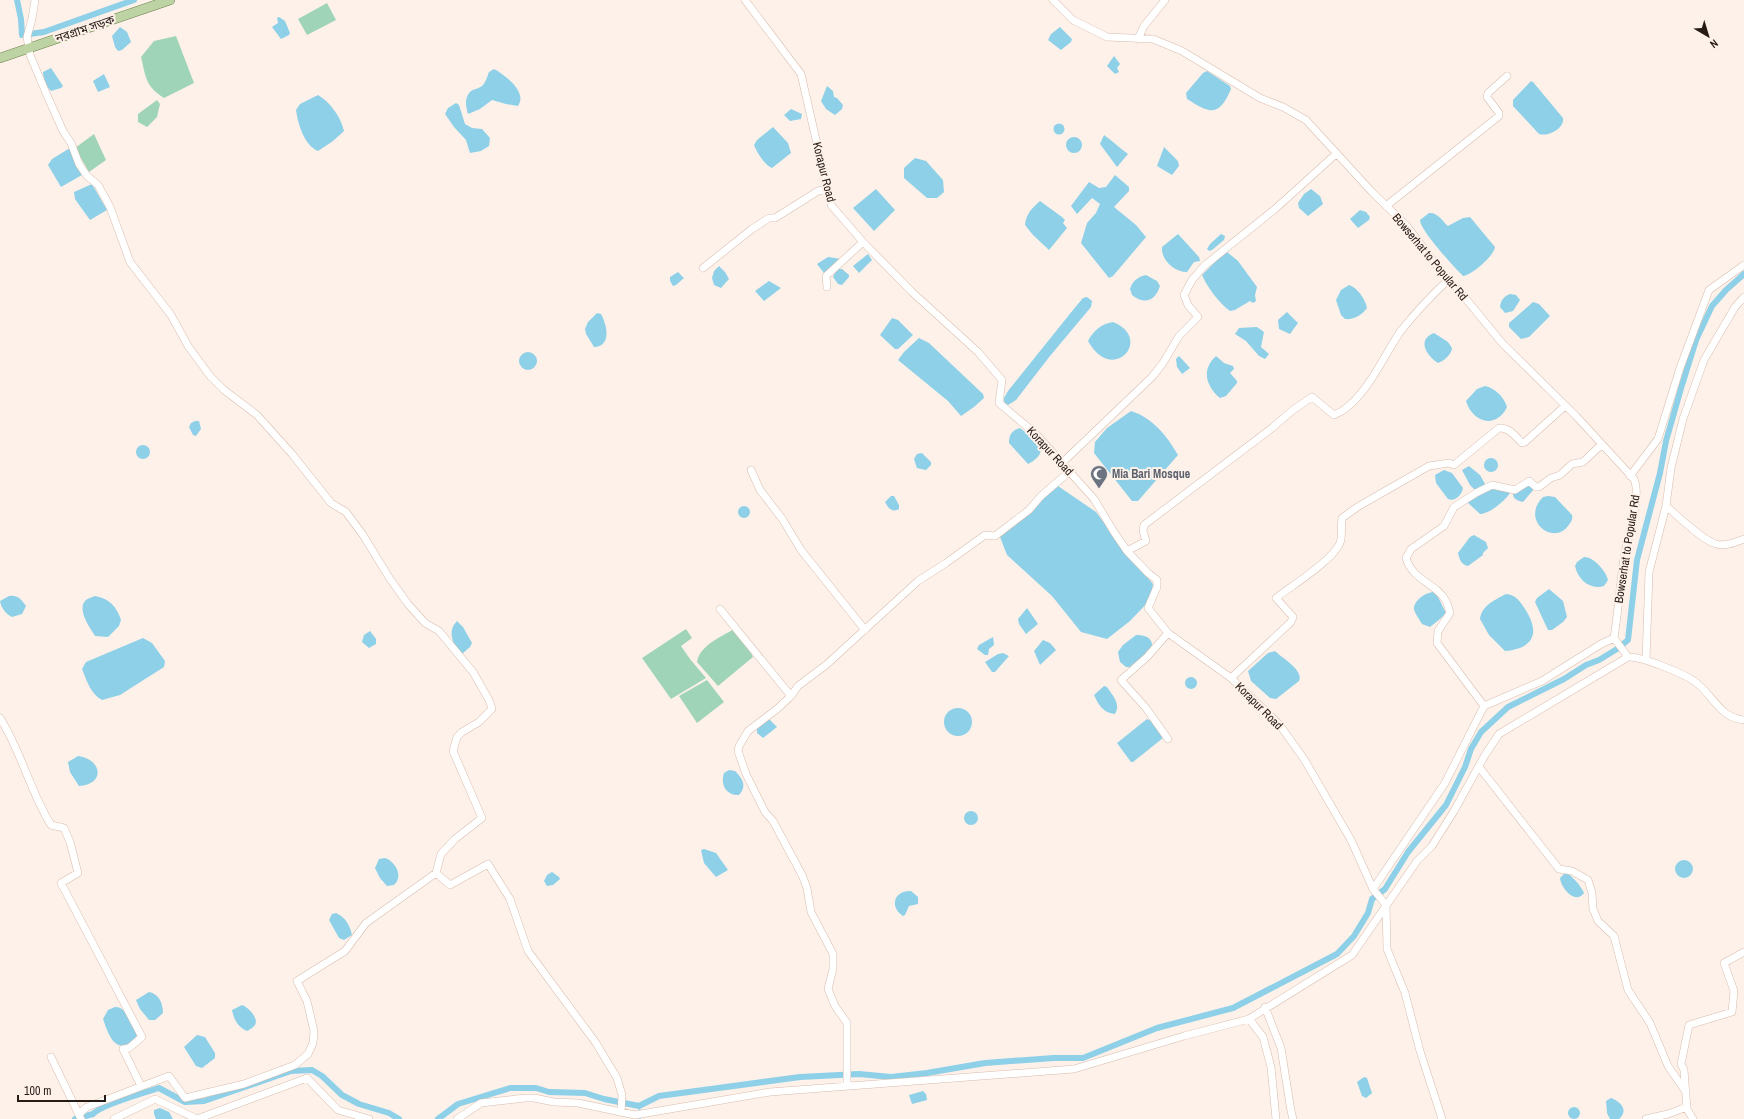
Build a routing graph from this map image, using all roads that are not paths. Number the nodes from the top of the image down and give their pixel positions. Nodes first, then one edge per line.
1 (35, 0) edge
2 (170, 0) edge
3 (745, 0) edge
4 (1053, 0) edge
5 (1165, 0) edge
6 (1138, 39) junction
7 (28, 49) junction
8 (0, 58) edge
9 (1507, 76) dead end
10 (1336, 154) junction
11 (827, 189) junction
12 (1386, 206) junction
13 (863, 242) junction
14 (1744, 265) edge
15 (703, 268) dead end
16 (1448, 280) junction
17 (826, 286) dead end
18 (1744, 297) edge
19 (1565, 406) junction
20 (1601, 445) junction
21 (1062, 463) junction
22 (751, 470) dead end
23 (1069, 472) junction
24 (1630, 476) junction
25 (1666, 506) junction
26 (1744, 540) edge
27 (1127, 551) junction
28 (720, 609) dead end
29 (865, 630) junction
30 (1168, 633) junction
31 (1614, 638) junction
32 (1626, 656) junction
33 (1646, 660) junction
34 (1231, 678) junction
35 (791, 696) junction
36 (1484, 706) junction
37 (0, 718) edge
38 (1744, 720) edge
39 (1168, 739) dead end
40 (1479, 767) junction
41 (436, 873) junction
42 (1375, 890) junction
43 (1386, 905) junction
44 (1744, 952) edge
45 (1265, 1007) junction
46 (1249, 1019) junction
47 (51, 1058) dead end
48 (847, 1082) junction
49 (141, 1086) junction
50 (1686, 1092) junction
51 (1687, 1107) junction
52 (620, 1109) junction
53 (80, 1116) edge
54 (647, 1117) edge
55 (114, 1119) edge
56 (369, 1119) edge
57 (457, 1119) edge
58 (1276, 1119) edge
59 (1293, 1119) edge
60 (1442, 1119) edge
61 (1646, 1119) edge
62 (1693, 1119) edge

1 - 7 street
2 - 7 main road, নবগ্রাম সড়ক
3 - 11 street, Korapur Road
4 - 6 street, Bowserhat to Popular Rd
5 - 6 street
6 - 10 street, Bowserhat to Popular Rd
7 - 8 main road, নবগ্রাম সড়ক
7 - 41 street
9 - 12 street
10 - 12 street, Bowserhat to Popular Rd
10 - 21 street
11 - 13 street, Korapur Road
11 - 15 street
12 - 16 street, Bowserhat to Popular Rd
13 - 17 street
13 - 21 street, Korapur Road
14 - 24 street
16 - 19 street, Bowserhat to Popular Rd
16 - 27 street
18 - 25 street
19 - 20 street, Bowserhat to Popular Rd
19 - 34 street
20 - 24 street, Bowserhat to Popular Rd
20 - 36 street
21 - 23 street, Korapur Road
22 - 29 street
23 - 27 street, Korapur Road
23 - 29 street
24 - 31 street, Bowserhat to Popular Rd
25 - 26 street
25 - 33 street
27 - 30 street, Korapur Road
28 - 35 street
29 - 35 street
30 - 34 street, Korapur Road
30 - 39 street
31 - 32 street
31 - 36 street
32 - 33 street
32 - 40 street
33 - 38 street
34 - 42 street, Korapur Road
35 - 48 street
36 - 42 street
37 - 49 street
40 - 43 street
40 - 50 street
41 - 49 street
41 - 52 street
42 - 43 street, Korapur Road
43 - 45 street
43 - 60 street
44 - 50 street
45 - 46 street
45 - 59 street
46 - 48 street
46 - 58 street
47 - 53 street
48 - 54 street
49 - 53 street
50 - 51 street
51 - 61 street
51 - 62 street
52 - 54 street
52 - 57 street
55 - 56 street

